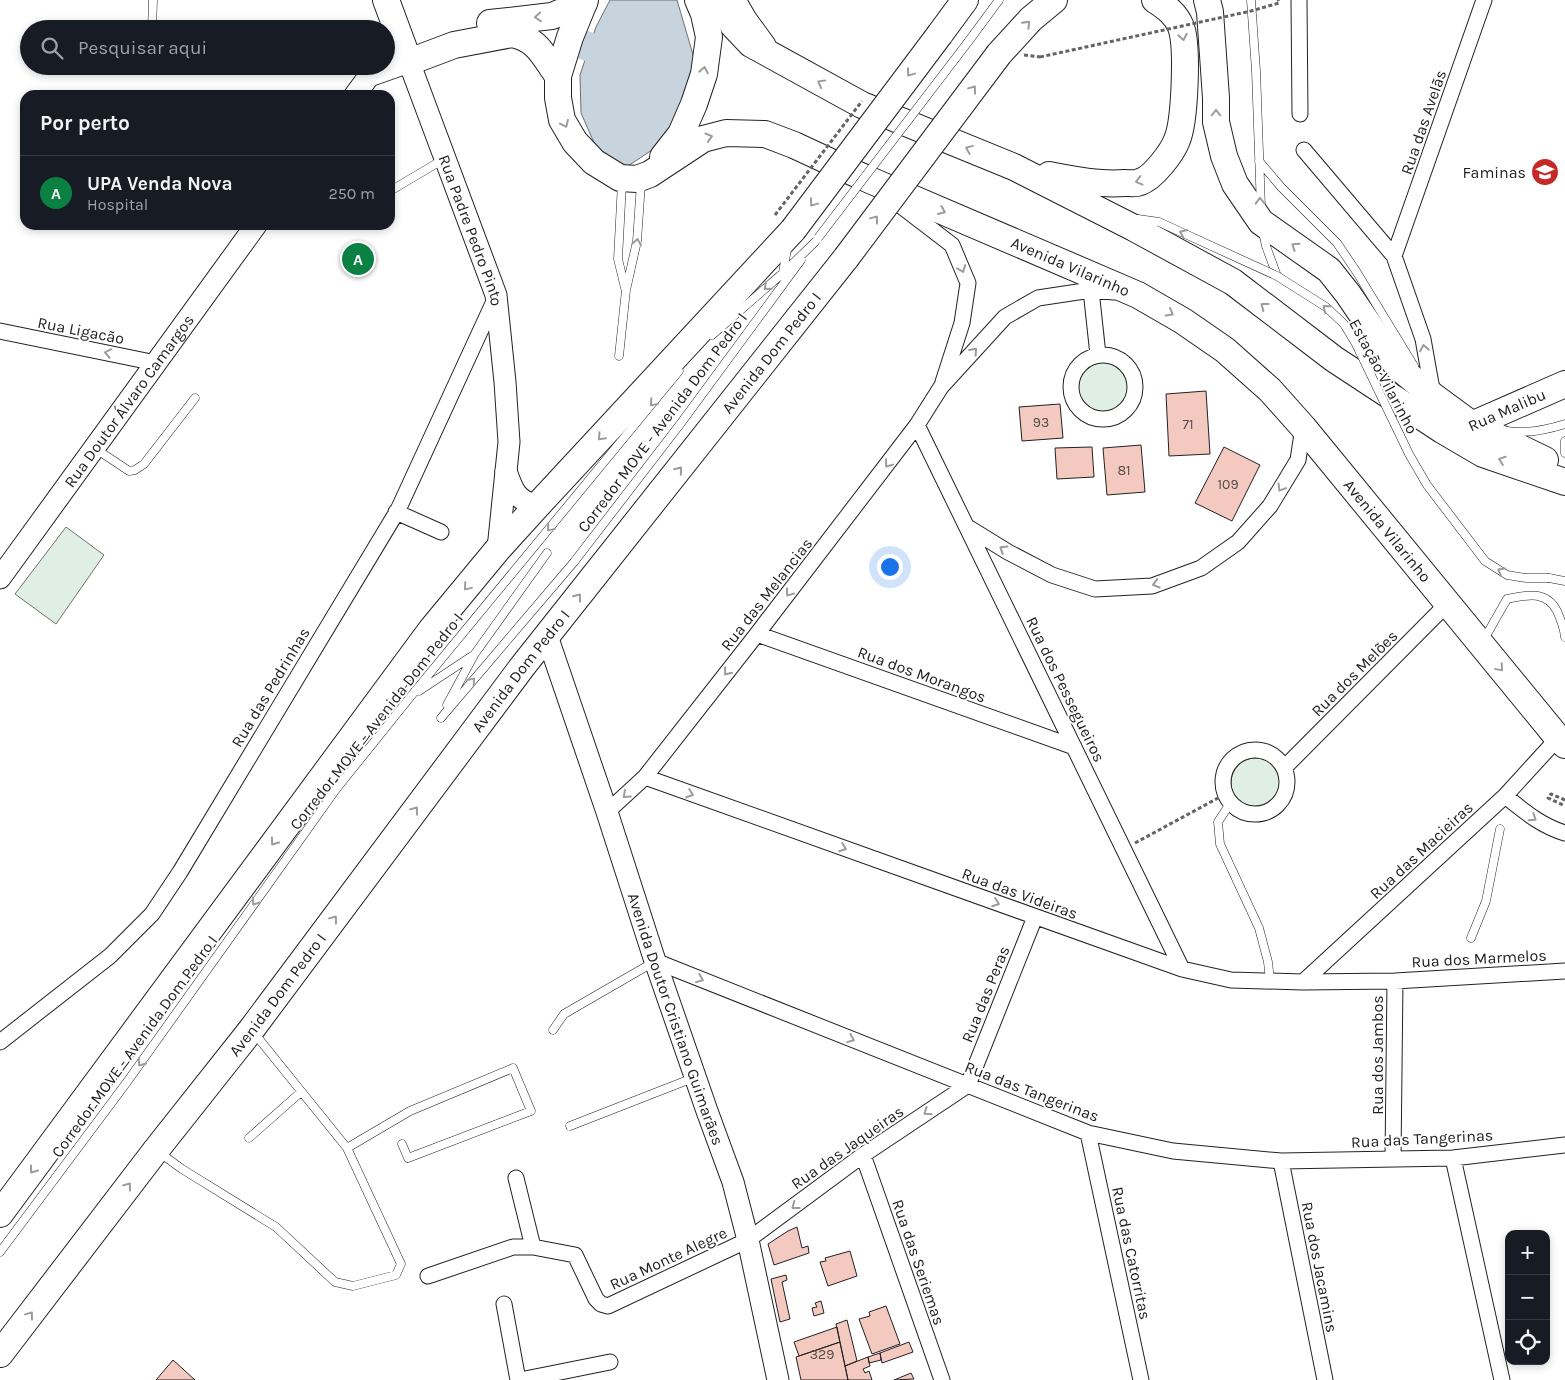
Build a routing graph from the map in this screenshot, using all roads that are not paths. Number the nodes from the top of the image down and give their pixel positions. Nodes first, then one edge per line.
1 (153, 0) edge
2 (698, 0) edge
3 (718, 0) edge
4 (735, 0) edge
5 (965, 0) edge
6 (999, 0) edge
7 (1054, 0) edge
8 (1155, 0) edge
9 (1207, 0) edge
10 (1251, 0) edge
11 (1299, 0) edge
12 (1484, 0) edge
13 (388, 1) edge
14 (585, 1) edge
15 (152, 20) edge
16 (392, 20) edge
17 (395, 36) edge
18 (399, 56) edge
19 (774, 57) junction
20 (371, 75) edge
21 (558, 76) junction
22 (359, 90) edge
23 (1300, 114) dead end
24 (1304, 150) dead end
25 (444, 158) junction
26 (1259, 161) junction
27 (1014, 167) junction
28 (638, 176) junction
29 (865, 178) junction
30 (395, 188) edge
31 (1109, 215) junction
32 (1261, 222) junction
33 (252, 230) edge
34 (798, 231) junction
35 (1394, 256) junction
36 (783, 273) junction
37 (1277, 276) junction
38 (626, 290) junction
39 (1091, 290) junction
40 (496, 295) junction
41 (1138, 295) junction
42 (0, 332) edge
43 (709, 338) dead end
44 (1098, 355) junction
45 (619, 356) dead end
46 (156, 362) junction
47 (682, 367) dead end
48 (1565, 384) edge
49 (942, 387) junction
50 (1433, 396) junction
51 (195, 398) dead end
52 (1565, 424) edge
53 (918, 425) junction
54 (1303, 426) junction
55 (1460, 430) junction
56 (1565, 441) edge
57 (94, 448) junction
58 (1565, 453) edge
59 (1326, 454) junction
60 (1298, 460) junction
61 (1565, 470) edge
62 (506, 471) junction
63 (1565, 482) edge
64 (537, 506) junction
65 (396, 512) junction
66 (968, 527) junction
67 (441, 532) dead end
68 (498, 549) junction
69 (547, 553) dead end
70 (0, 578) edge
71 (1565, 581) edge
72 (1448, 603) junction
73 (757, 634) junction
74 (547, 636) junction
75 (1565, 637) edge
76 (1480, 645) junction
77 (474, 655) junction
78 (528, 660) junction
79 (556, 662) junction
80 (411, 696) junction
81 (1561, 742) edge
82 (1074, 747) junction
83 (1284, 768) junction
84 (645, 777) junction
85 (1505, 796) junction
86 (1229, 798) junction
87 (606, 812) junction
88 (1500, 829) dead end
89 (1565, 833) edge
90 (1035, 917) junction
91 (1471, 938) dead end
92 (655, 961) junction
93 (1182, 969) junction
94 (1565, 971) edge
95 (1270, 981) junction
96 (1395, 981) junction
97 (1303, 982) junction
98 (251, 1030) junction
99 (553, 1030) dead end
100 (0, 1042) edge
101 (695, 1077) junction
102 (968, 1085) junction
103 (301, 1092) junction
104 (570, 1126) dead end
105 (1088, 1133) junction
106 (249, 1138) dead end
107 (402, 1144) dead end
108 (1565, 1145) edge
109 (347, 1148) junction
110 (156, 1150) junction
111 (862, 1155) junction
112 (1453, 1158) junction
113 (1394, 1159) junction
114 (1281, 1161) junction
115 (516, 1178) dead end
116 (0, 1214) edge
117 (748, 1240) junction
118 (533, 1247) junction
119 (0, 1252) edge
120 (428, 1276) dead end
121 (504, 1304) dead end
122 (0, 1354) edge
123 (610, 1362) dead end
124 (519, 1380) edge
125 (778, 1380) edge
126 (942, 1380) edge
127 (1141, 1380) edge
128 (1325, 1380) edge
129 (1502, 1380) edge

1 - 15 lane
28 -> 2 highway
3 - 19 highway
4 - 19 main road
5 -> 34 highway, bridge
6 - 34 lane, Corredor MOVE - Avenida Dom Pedro I, bridge
74 -> 7 highway, Avenida Dom Pedro I, bridge
8 -> 27 highway
32 -> 9 highway
10 - 26 lane
11 - 23 street
12 - 35 street, Rua das Avelãs
13 - 16 highway, Rua Padre Pedro Pinto
14 -> 18 highway
14 - 21 highway
17 - 18 highway, Rua Padre Pedro Pinto
18 - 21 highway
18 - 25 main road, Rua Padre Pedro Pinto
27 -> 19 highway
20 - 22 main road
21 -> 28 highway
24 - 35 street
25 - 30 lane
25 - 40 main road, Rua Padre Pedro Pinto
32 -> 26 lane
26 - 50 lane
27 - 31 highway
28 -> 29 highway, Avenida Vilarinho
38 -> 28 lane
28 - 38 lane
29 -> 41 highway, Avenida Vilarinho
29 -> 49 street, Rua das Melancias
37 -> 31 lane, Estação Vilarinho, bridge
55 -> 31 highway
32 - 37 lane
50 -> 32 highway
33 - 46 main road, Rua Doutor Álvaro Camargos
34 - 36 lane
34 - 36 lane, Corredor MOVE - Avenida Dom Pedro I
34 -> 64 highway
77 -> 34 lane, Corredor MOVE - Avenida Dom Pedro I
50 -> 35 street
36 -> 43 lane, Corredor MOVE - Avenida Dom Pedro I
71 -> 37 lane, Estação Vilarinho, bridge
38 - 45 lane
39 - 41 street, Rua das Melancias
39 - 44 street
49 -> 39 street, Rua das Melancias
40 - 62 main road, Rua Padre Pedro Pinto
40 - 65 street, Rua das Pedrinhas
41 -> 54 highway, Avenida Vilarinho
46 -> 42 street, Rua Ligacão
44 - 44 street
46 - 57 main road, Rua Doutor Álvaro Camargos
47 -> 80 lane, Corredor MOVE - Avenida Dom Pedro I
48 - 55 highway, Rua Malibu
49 - 53 street, Rua das Melancias
50 - 55 highway
51 - 57 lane
52 - 55 lane
53 - 66 street, Rua dos Pessegueiros
53 -> 73 street, Rua das Melancias
54 - 59 highway, Avenida Vilarinho
54 - 60 street
55 - 61 highway
63 -> 55 highway
56 - 58 lane
57 - 70 main road, Rua Doutor Álvaro Camargos
59 - 60 street
59 - 72 highway, Avenida Vilarinho
60 -> 66 street
62 - 64 main road
62 - 68 main road, Rua Padre Pedro Pinto
64 - 68 highway
65 - 67 street
65 - 100 street, Rua das Pedrinhas
66 - 82 street, Rua dos Pessegueiros
68 -> 116 highway
69 - 77 lane, Corredor MOVE - Avenida Dom Pedro I
72 - 76 highway, Avenida Vilarinho
72 - 83 street, Rua dos Melões
73 - 82 street, Rua dos Morangos
73 -> 84 street, Rua das Melancias
74 - 78 highway, Avenida Dom Pedro I
74 - 79 main road, Avenida Doutor Cristiano Guimarães
75 - 76 lane
76 -> 81 highway, Avenida Vilarinho
77 - 80 lane
78 - 79 main road
98 -> 78 highway, Avenida Dom Pedro I
79 - 87 main road, Avenida Doutor Cristiano Guimarães
80 -> 119 lane, Corredor MOVE - Avenida Dom Pedro I
81 - 85 street, Rua das Macieiras
82 - 93 street, Rua dos Pessegueiros
83 - 86 street
83 - 86 street
84 -> 87 street, Rua das Melancias
84 -> 90 street, Rua das Videiras
85 -> 89 street
85 - 97 street, Rua das Macieiras
86 - 95 lane
87 - 92 main road, Avenida Doutor Cristiano Guimarães
88 - 91 lane
90 - 93 street, Rua das Videiras
90 - 102 street, Rua das Peras
92 - 99 lane
92 - 101 main road, Avenida Doutor Cristiano Guimarães
92 -> 102 street, Rua das Tangerinas
93 - 95 street, Rua das Videiras
94 - 96 street, Rua dos Marmelos
95 - 97 street, Rua das Videiras
96 - 97 street, Rua das Videiras
96 - 113 street, Rua dos Jambos
98 - 103 lane
98 - 110 highway, Avenida Dom Pedro I
101 - 104 lane
101 - 117 main road, Avenida Doutor Cristiano Guimarães
102 - 105 street, Rua das Tangerinas
102 -> 111 street, Rua das Jaqueiras
103 - 106 lane
103 - 109 lane
105 - 114 street, Rua das Tangerinas
105 - 127 street, Rua das Catorritas
107 - 109 lane
108 - 112 street, Rua das Tangerinas
109 - 110 lane
122 -> 110 highway, Avenida Dom Pedro I
111 -> 117 street, Rua das Jaqueiras
111 - 126 street, Rua das Seriemas
112 - 113 street, Rua das Tangerinas
112 - 129 street
113 - 114 street, Rua das Tangerinas
114 - 128 street, Rua dos Jacamins
115 - 118 street
117 - 118 street, Rua Monte Alegre
117 - 125 main road, Avenida Doutor Cristiano Guimarães
118 - 120 street, Rua Monte Alegre
121 - 124 street
123 - 124 street

